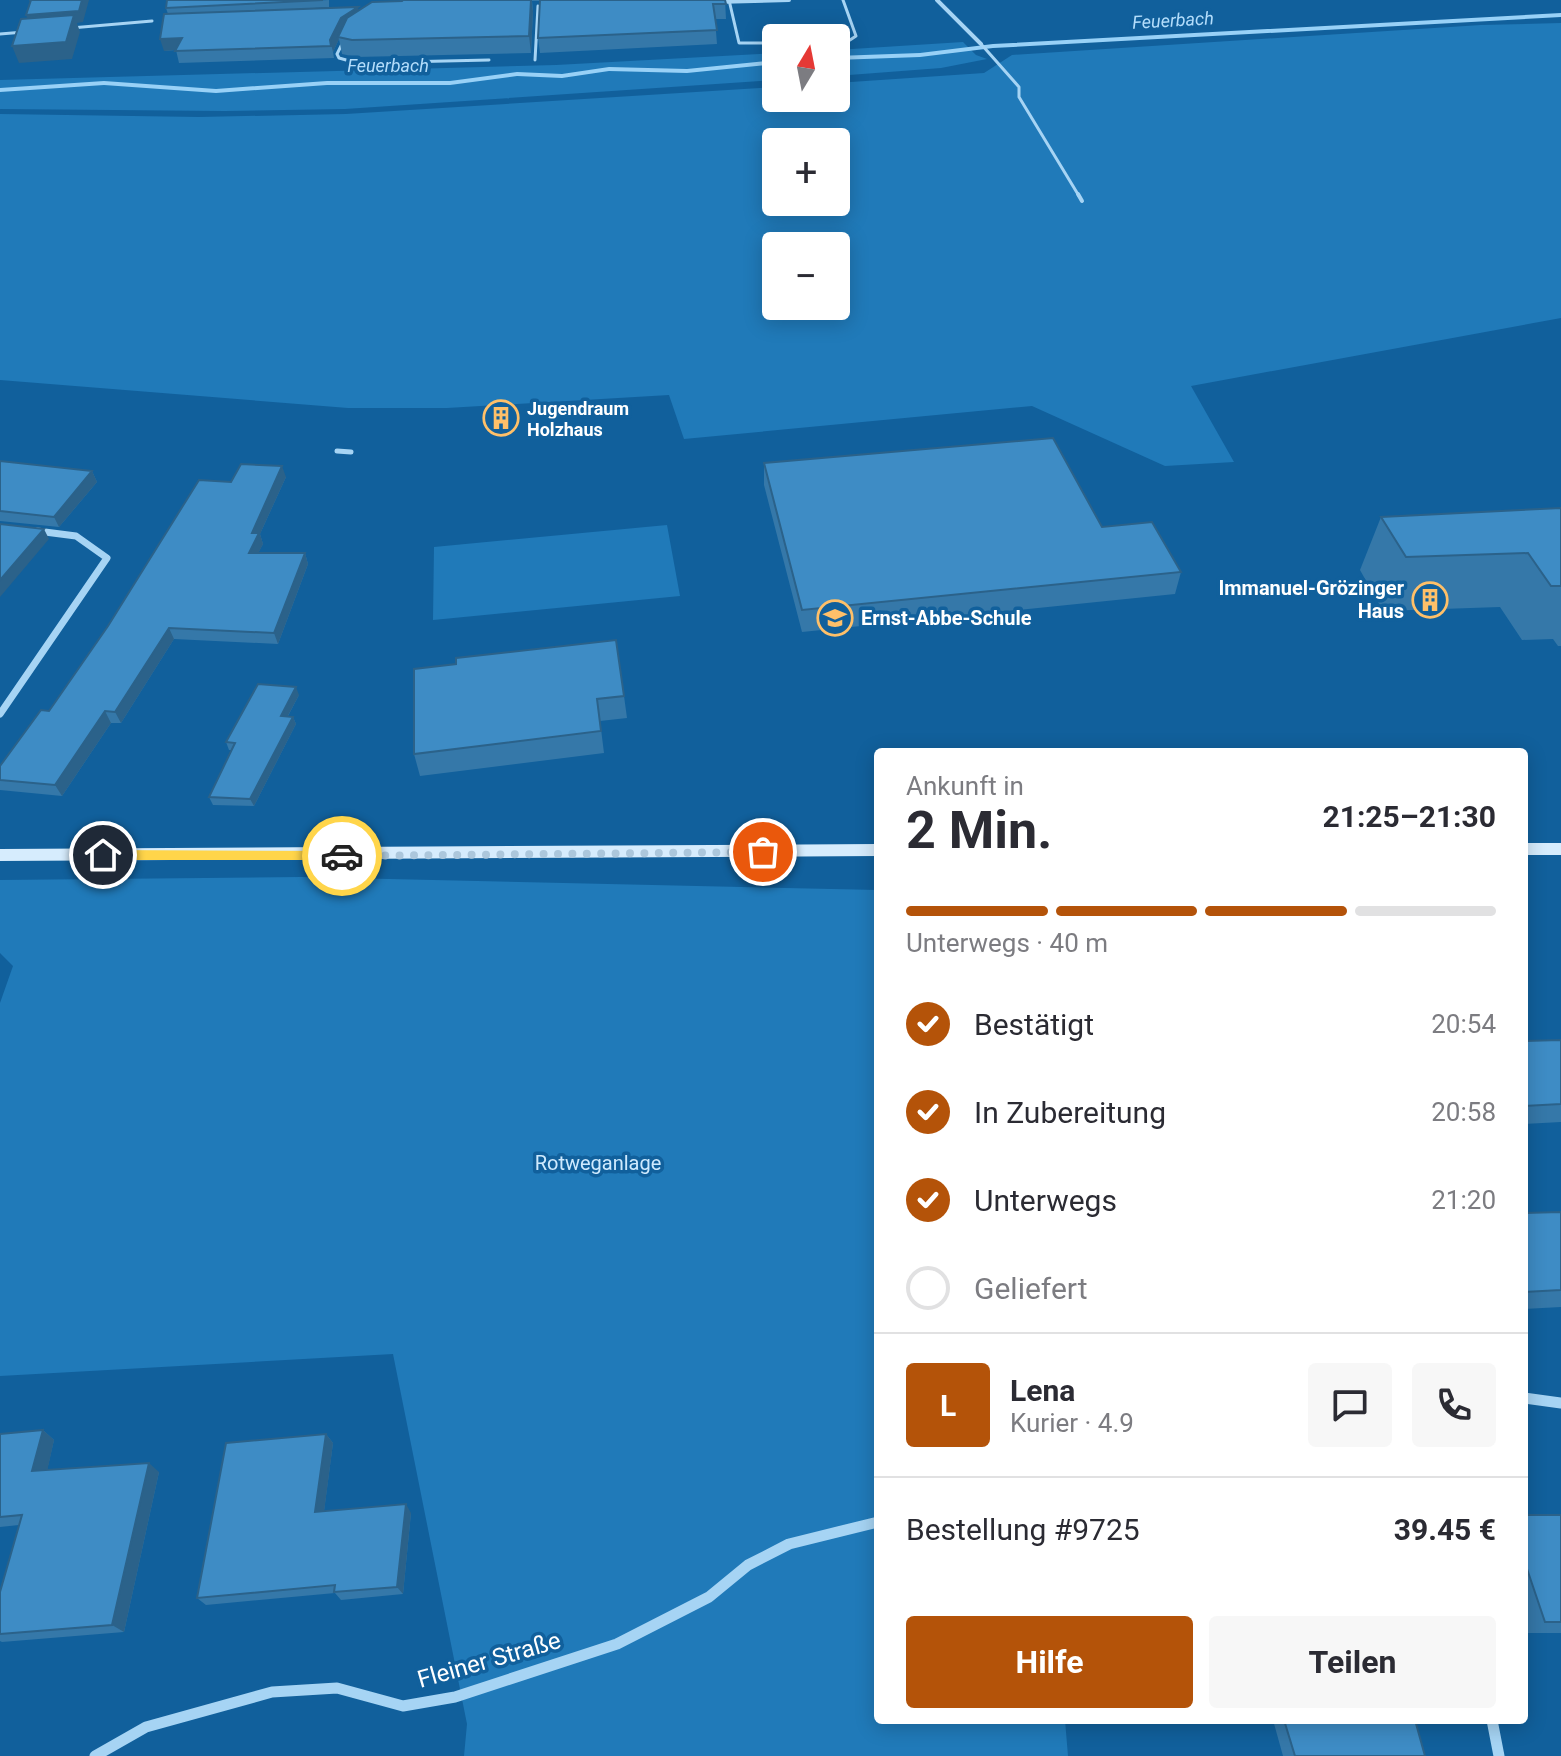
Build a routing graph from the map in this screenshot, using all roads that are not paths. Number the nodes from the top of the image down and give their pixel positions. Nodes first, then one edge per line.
1 (789, 0) edge
2 (843, 0) edge
3 (937, 0) edge
4 (729, 1) edge
5 (713, 2) edge
6 (538, 6) edge
7 (152, 21) dead end
8 (61, 29) edge
9 (30, 31) edge
10 (347, 32) edge
11 (0, 34) edge
12 (850, 40) edge
13 (762, 43) edge
14 (981, 44) joint
15 (489, 60) edge
16 (535, 60) edge
17 (1082, 201) dead end
18 (337, 451) dead end
19 (351, 452) dead end
20 (30, 530) edge
21 (0, 714) edge
22 (1528, 849) edge
23 (1561, 849) edge
24 (874, 850) edge
25 (0, 855) edge
26 (1528, 1399) edge
27 (1561, 1403) edge
28 (874, 1523) edge
29 (1493, 1724) edge
30 (95, 1756) edge
31 (1499, 1756) edge

1 - 4 street
2 - 12 lane
3 - 14 street
4 - 5 street
4 - 13 lane
6 - 16 lane
7 - 8 lane
9 - 11 lane
10 - 15 lane
14 - 17 lane
18 - 19 lane
20 - 21 street
22 - 23 main road
24 - 25 main road
26 - 27 street
28 - 30 street, Fleiner Straße
29 - 31 street

